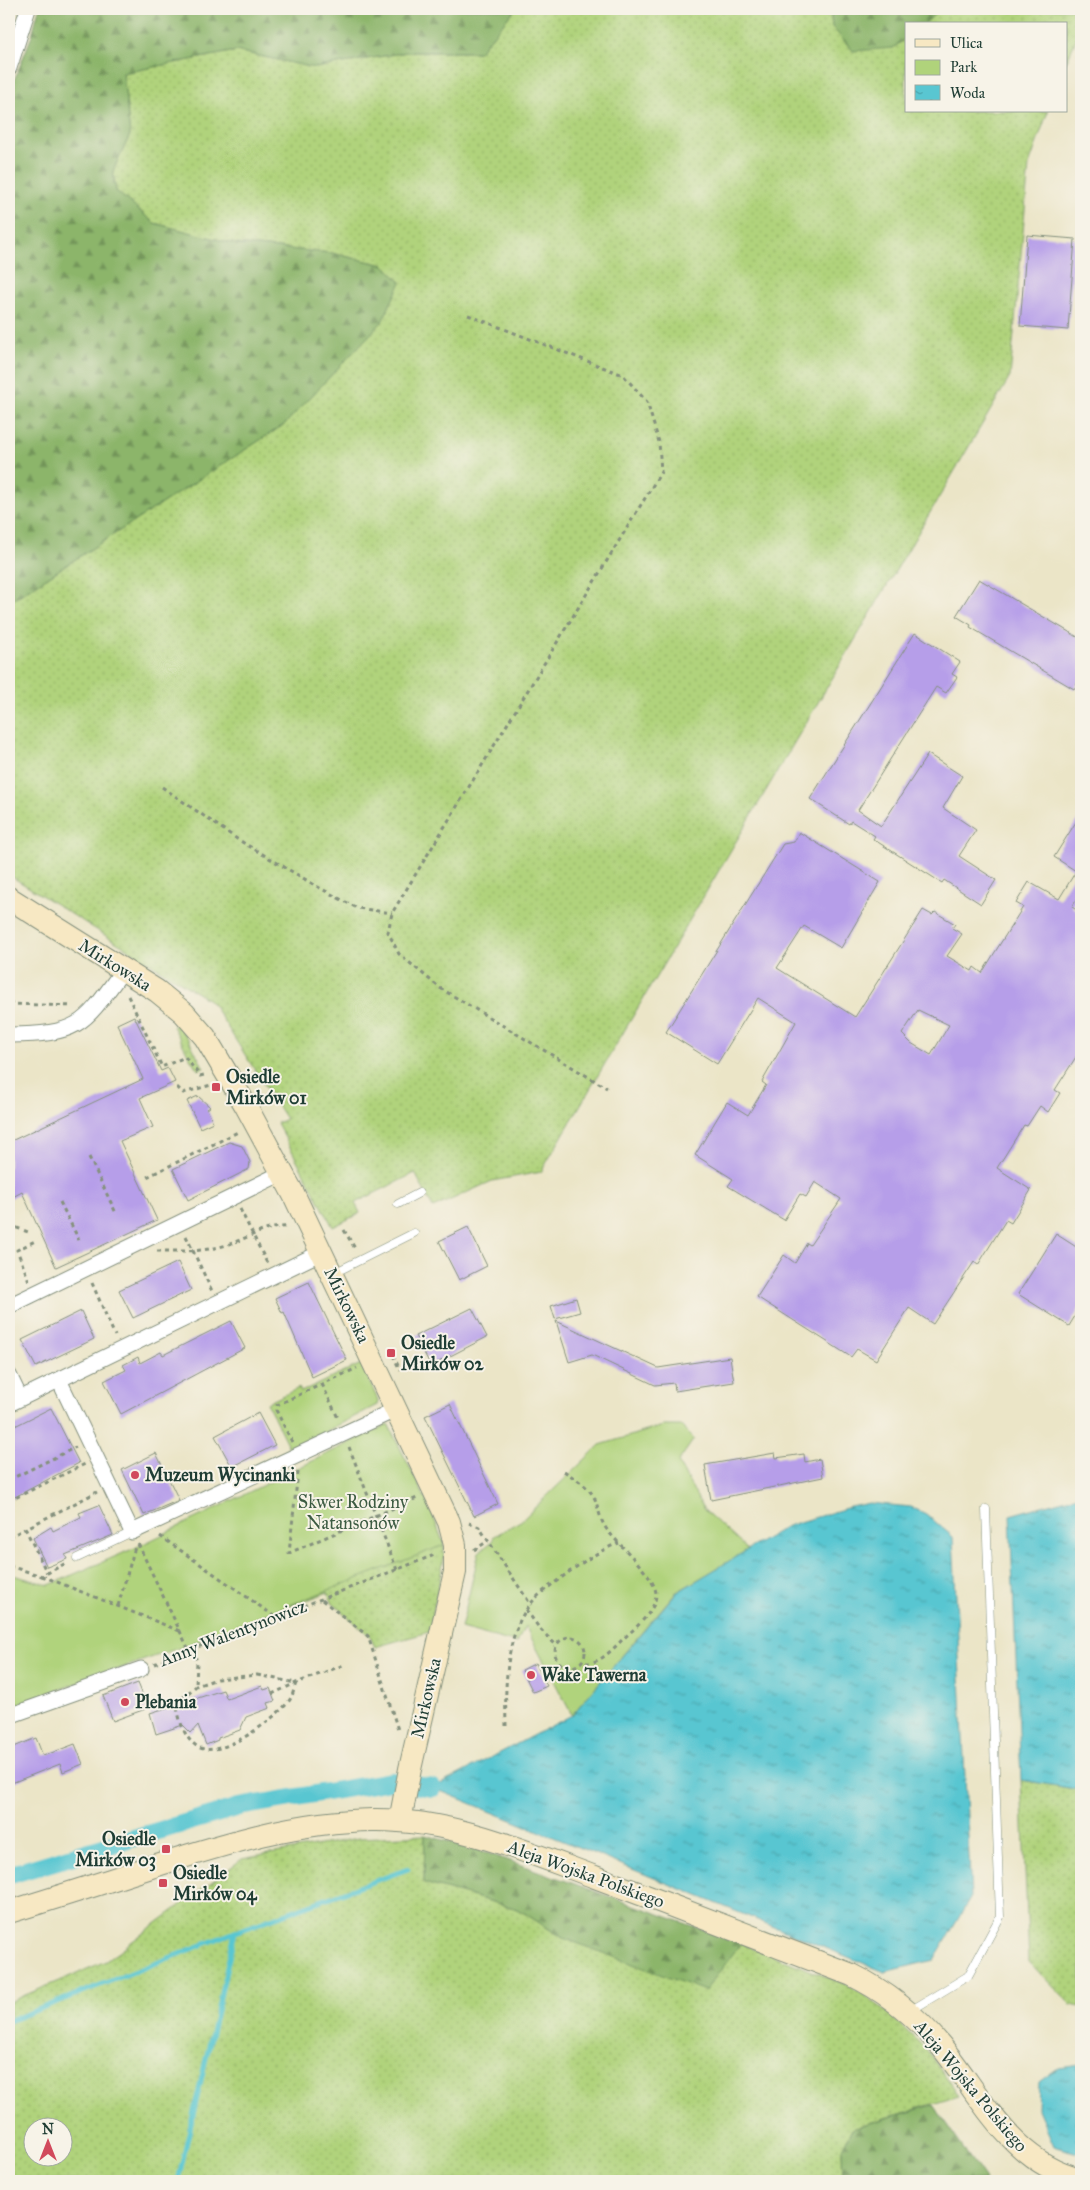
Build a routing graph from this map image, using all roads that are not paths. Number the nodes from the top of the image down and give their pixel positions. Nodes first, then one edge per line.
1 (28, 9) edge
2 (9, 68) edge
3 (9, 898) edge
4 (123, 970) junction
5 (9, 1035) edge
6 (282, 1174) junction
7 (419, 1194) dead end
8 (398, 1204) dead end
9 (414, 1233) dead end
10 (322, 1252) junction
11 (332, 1274) junction
12 (9, 1306) edge
13 (9, 1375) edge
14 (59, 1380) junction
15 (15, 1401) edge
16 (397, 1409) junction
17 (986, 1509) dead end
18 (139, 1529) junction
19 (77, 1558) road end
20 (142, 1669) road end
21 (9, 1716) edge
22 (400, 1821) junction
23 (9, 1912) edge
24 (908, 2012) junction
25 (1081, 2179) edge

1 - 2 street
3 - 4 street, Mirkowska
4 - 5 street
4 - 6 street, Mirkowska
6 - 10 street, Mirkowska
6 - 12 street
7 - 8 lane
9 - 11 lane
10 - 11 street, Mirkowska
10 - 14 street
11 - 16 street, Mirkowska
13 - 15 street
14 - 15 street
14 - 18 street
16 - 18 street
16 - 22 street, Mirkowska
17 - 24 lane
18 - 19 lane
20 - 21 street, Anny Walentynowicz
22 - 23 street, Aleja Wojska Polskiego
22 - 24 street, Aleja Wojska Polskiego
24 - 25 street, Aleja Wojska Polskiego

